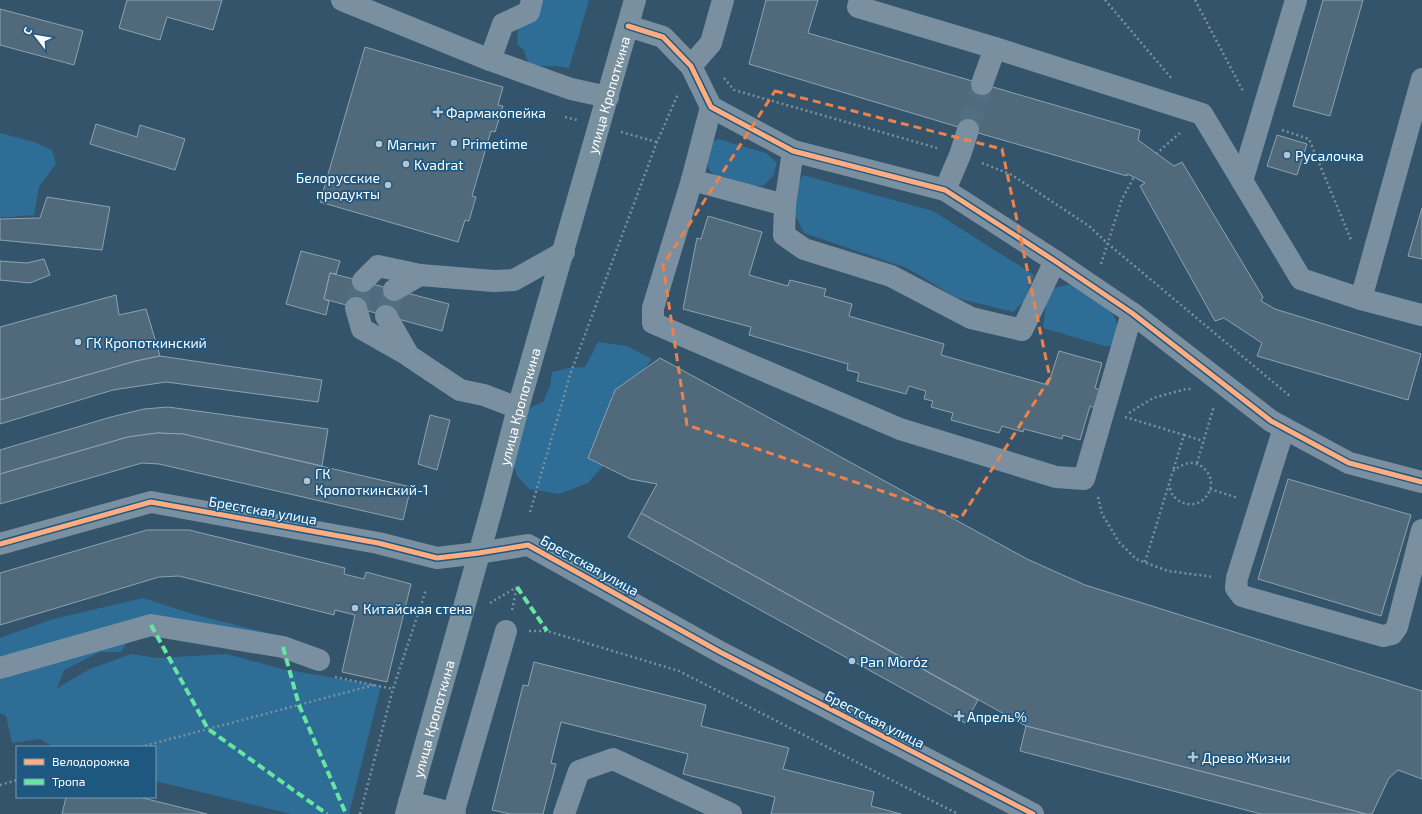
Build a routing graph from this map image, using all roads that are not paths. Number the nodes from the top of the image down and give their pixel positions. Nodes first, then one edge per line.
1 (342, 0) edge
2 (532, 0) edge
3 (635, 0) edge
4 (723, 0) edge
5 (860, 0) edge
6 (1296, 0) edge
7 (392, 10) edge
8 (628, 26) junction
9 (995, 48) junction
10 (490, 60) junction
11 (691, 66) junction
12 (1422, 79) edge
13 (982, 84) tunnel mouth
14 (608, 97) junction
15 (711, 107) junction
16 (968, 130) tunnel mouth
17 (793, 151) junction
18 (692, 180) junction
19 (1242, 181) junction
20 (945, 190) junction
21 (785, 205) junction
22 (564, 252) junction
23 (1055, 261) junction
24 (420, 275) junction
25 (362, 281) tunnel mouth
26 (394, 290) tunnel mouth
27 (1361, 298) junction
28 (356, 308) tunnel mouth
29 (1132, 313) junction
30 (386, 316) dead end
31 (1422, 316) edge
32 (408, 356) junction
33 (518, 408) junction
34 (1284, 428) junction
35 (1422, 482) edge
36 (1422, 530) edge
37 (0, 544) edge
38 (479, 553) junction
39 (506, 631) road end
40 (319, 660) road end
41 (0, 668) edge
42 (408, 808) edge
43 (454, 814) edge
44 (564, 814) edge
45 (731, 814) edge
46 (1032, 814) edge

1 - 7 street
2 - 10 street
3 - 8 main road, улица Кропоткина
4 - 11 street
5 - 9 street
6 - 19 street
7 - 10 street
8 - 11 street
8 - 14 main road, улица Кропоткина
9 - 13 street
9 - 19 street
10 - 14 street
11 - 15 street
12 - 27 street
14 - 22 main road, улица Кропоткина
15 - 17 street
15 - 18 street
16 - 20 street
17 - 20 street
17 - 21 street
18 - 21 street
18 - 29 street
19 - 27 street
20 - 23 street
21 - 23 street
22 - 24 street
22 - 33 main road, улица Кропоткина
23 - 29 street
24 - 25 street
24 - 26 street
27 - 31 street
28 - 32 street
29 - 34 street
30 - 32 street
32 - 33 street
33 - 38 main road, улица Кропоткина
34 - 35 street
34 - 36 street
37 - 38 street, Брестская улица
38 - 42 main road, улица Кропоткина
38 - 46 street, Брестская улица
39 - 43 street
40 - 41 street
42 - 43 street
44 - 45 street

